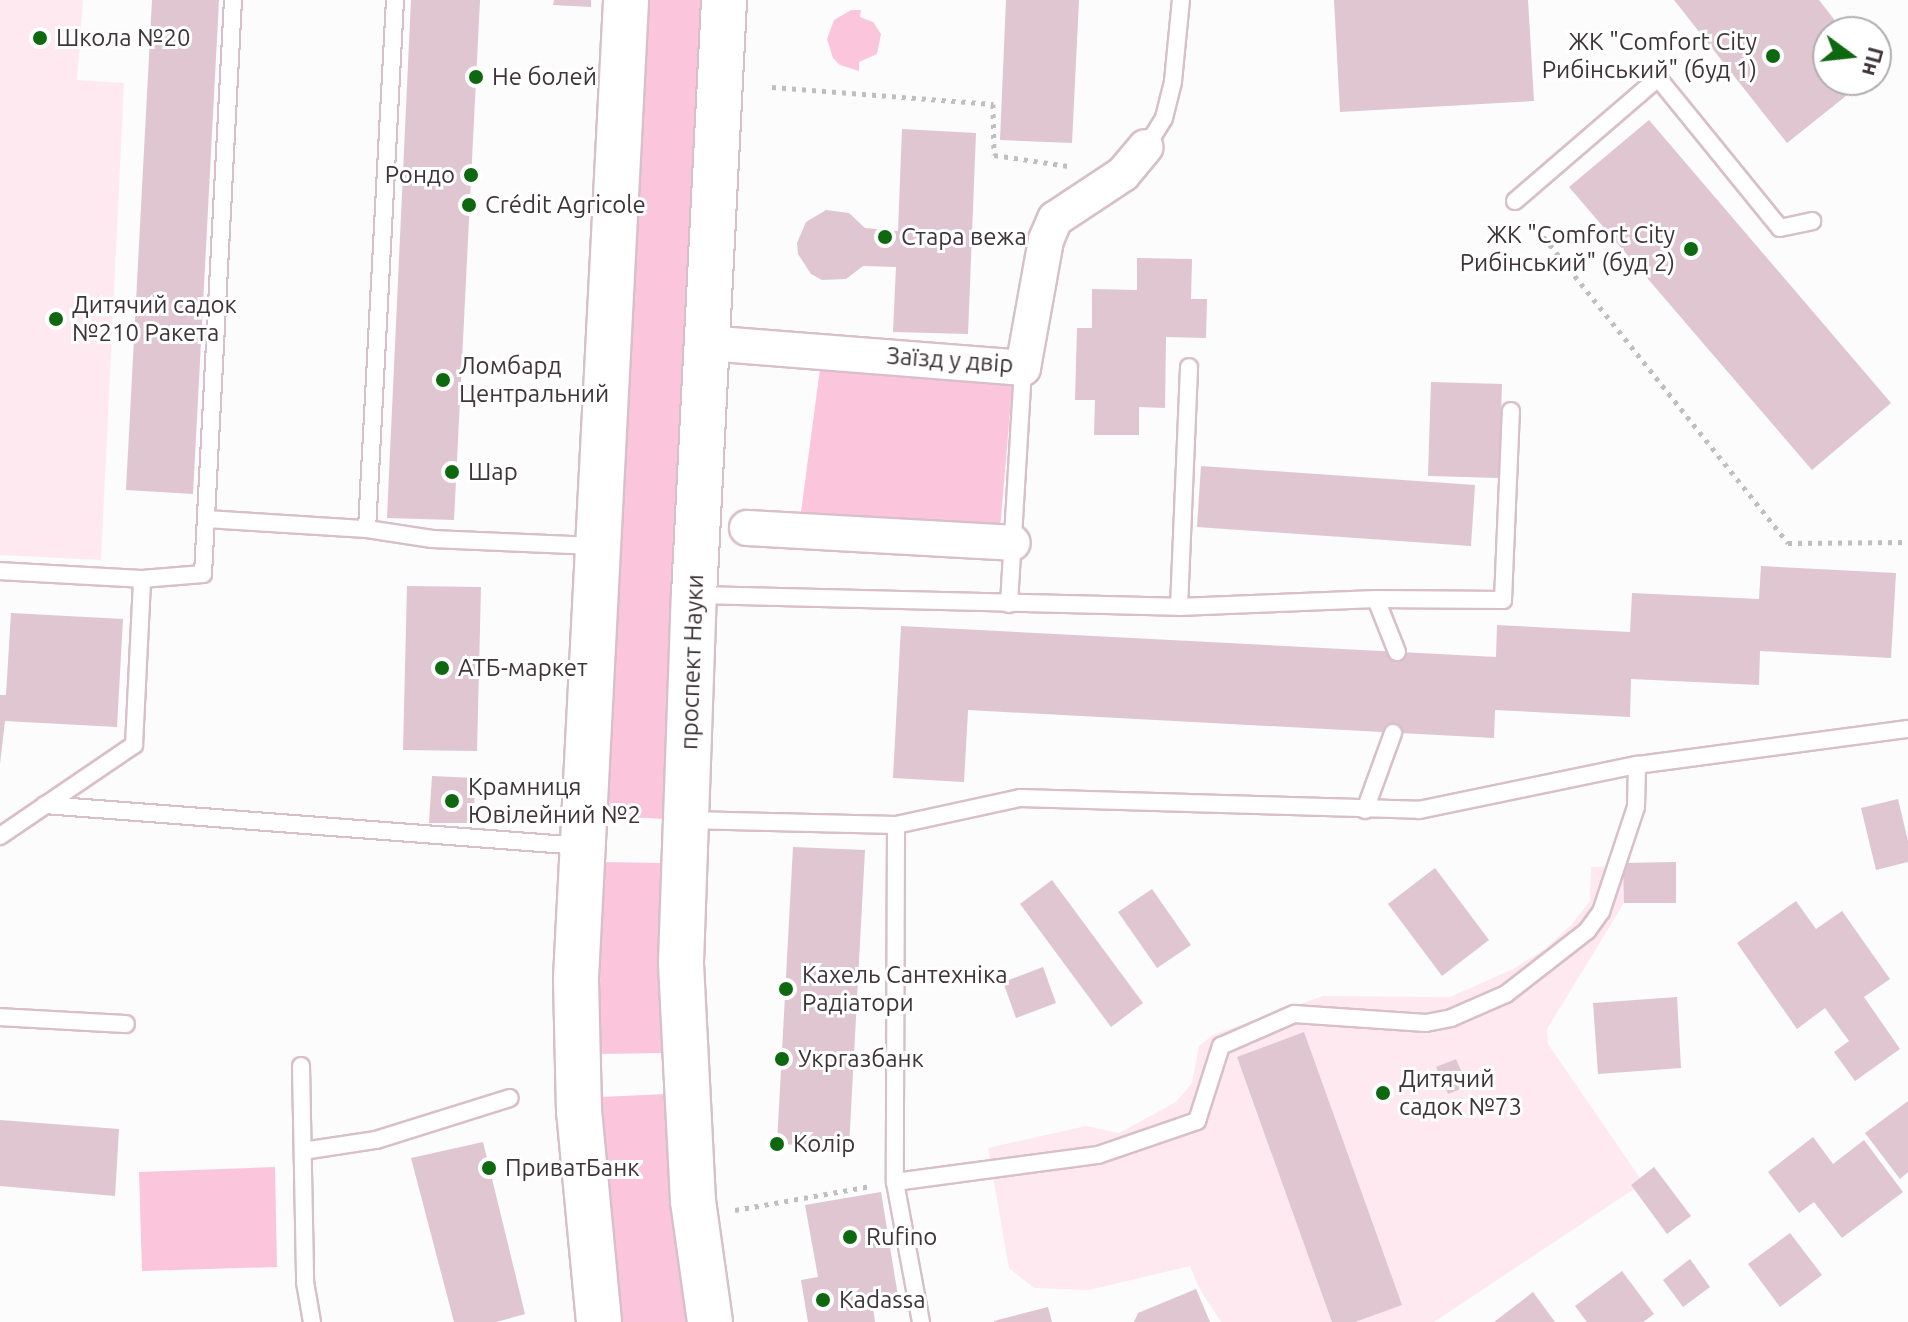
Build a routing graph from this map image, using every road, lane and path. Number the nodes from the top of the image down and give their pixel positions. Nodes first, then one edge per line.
1 (233, 0) edge
2 (395, 0) edge
3 (626, 0) edge
4 (724, 0) edge
5 (1181, 0) edge
6 (772, 87) dead end
7 (1146, 147) joint
8 (1123, 174) junction
9 (1515, 201) joint
10 (1812, 221) dead end
11 (706, 343) junction
12 (1189, 367) dead end
13 (1023, 368) junction
14 (1511, 411) dead end
15 (206, 519) junction
16 (747, 528) dead end
17 (367, 529) junction
18 (1908, 542) edge
19 (1013, 543) junction
20 (597, 547) junction
21 (0, 571) edge
22 (142, 579) junction
23 (694, 595) junction
24 (1376, 599) junction
25 (1009, 604) junction
26 (1179, 607) junction
27 (1397, 652) dead end
28 (1908, 729) edge
29 (1393, 733) dead end
30 (1637, 765) junction
31 (45, 805) junction
32 (1365, 810) junction
33 (685, 820) junction
34 (896, 825) junction
35 (0, 836) edge
36 (582, 846) junction
37 (0, 1017) edge
38 (126, 1024) dead end
39 (301, 1066) dead end
40 (510, 1098) dead end
41 (303, 1151) junction
42 (895, 1182) junction
43 (727, 1212) dead end
44 (592, 1321) edge
45 (312, 1322) edge
46 (710, 1322) edge
47 (921, 1322) edge

1 - 15 lane
2 - 17 lane
3 - 20 main road
4 - 11 main road, проспект Науки
5 - 7 lane
6 - 8 path
7 - 8 street, Заїзд у двір
8 - 13 street, Заїзд у двір
9 - 10 lane
9 - 18 path
11 - 13 street, Заїзд у двір
11 - 23 main road, проспект Науки
12 - 26 lane
13 - 19 lane
14 - 24 lane
15 - 17 lane
15 - 22 lane
16 - 19 street
17 - 20 lane
19 - 25 lane
20 - 36 main road
21 - 22 lane
22 - 31 lane
23 - 25 lane
23 - 33 main road, проспект Науки
24 - 26 lane
24 - 27 lane
25 - 26 lane
28 - 30 lane
29 - 32 lane
30 - 32 lane
30 - 42 lane
31 - 35 lane
31 - 36 lane
32 - 34 lane
33 - 34 lane
33 - 46 main road, проспект Науки
34 - 42 lane
36 - 44 main road
37 - 38 lane
39 - 41 lane
40 - 41 lane
41 - 45 lane
42 - 43 path
42 - 47 lane

